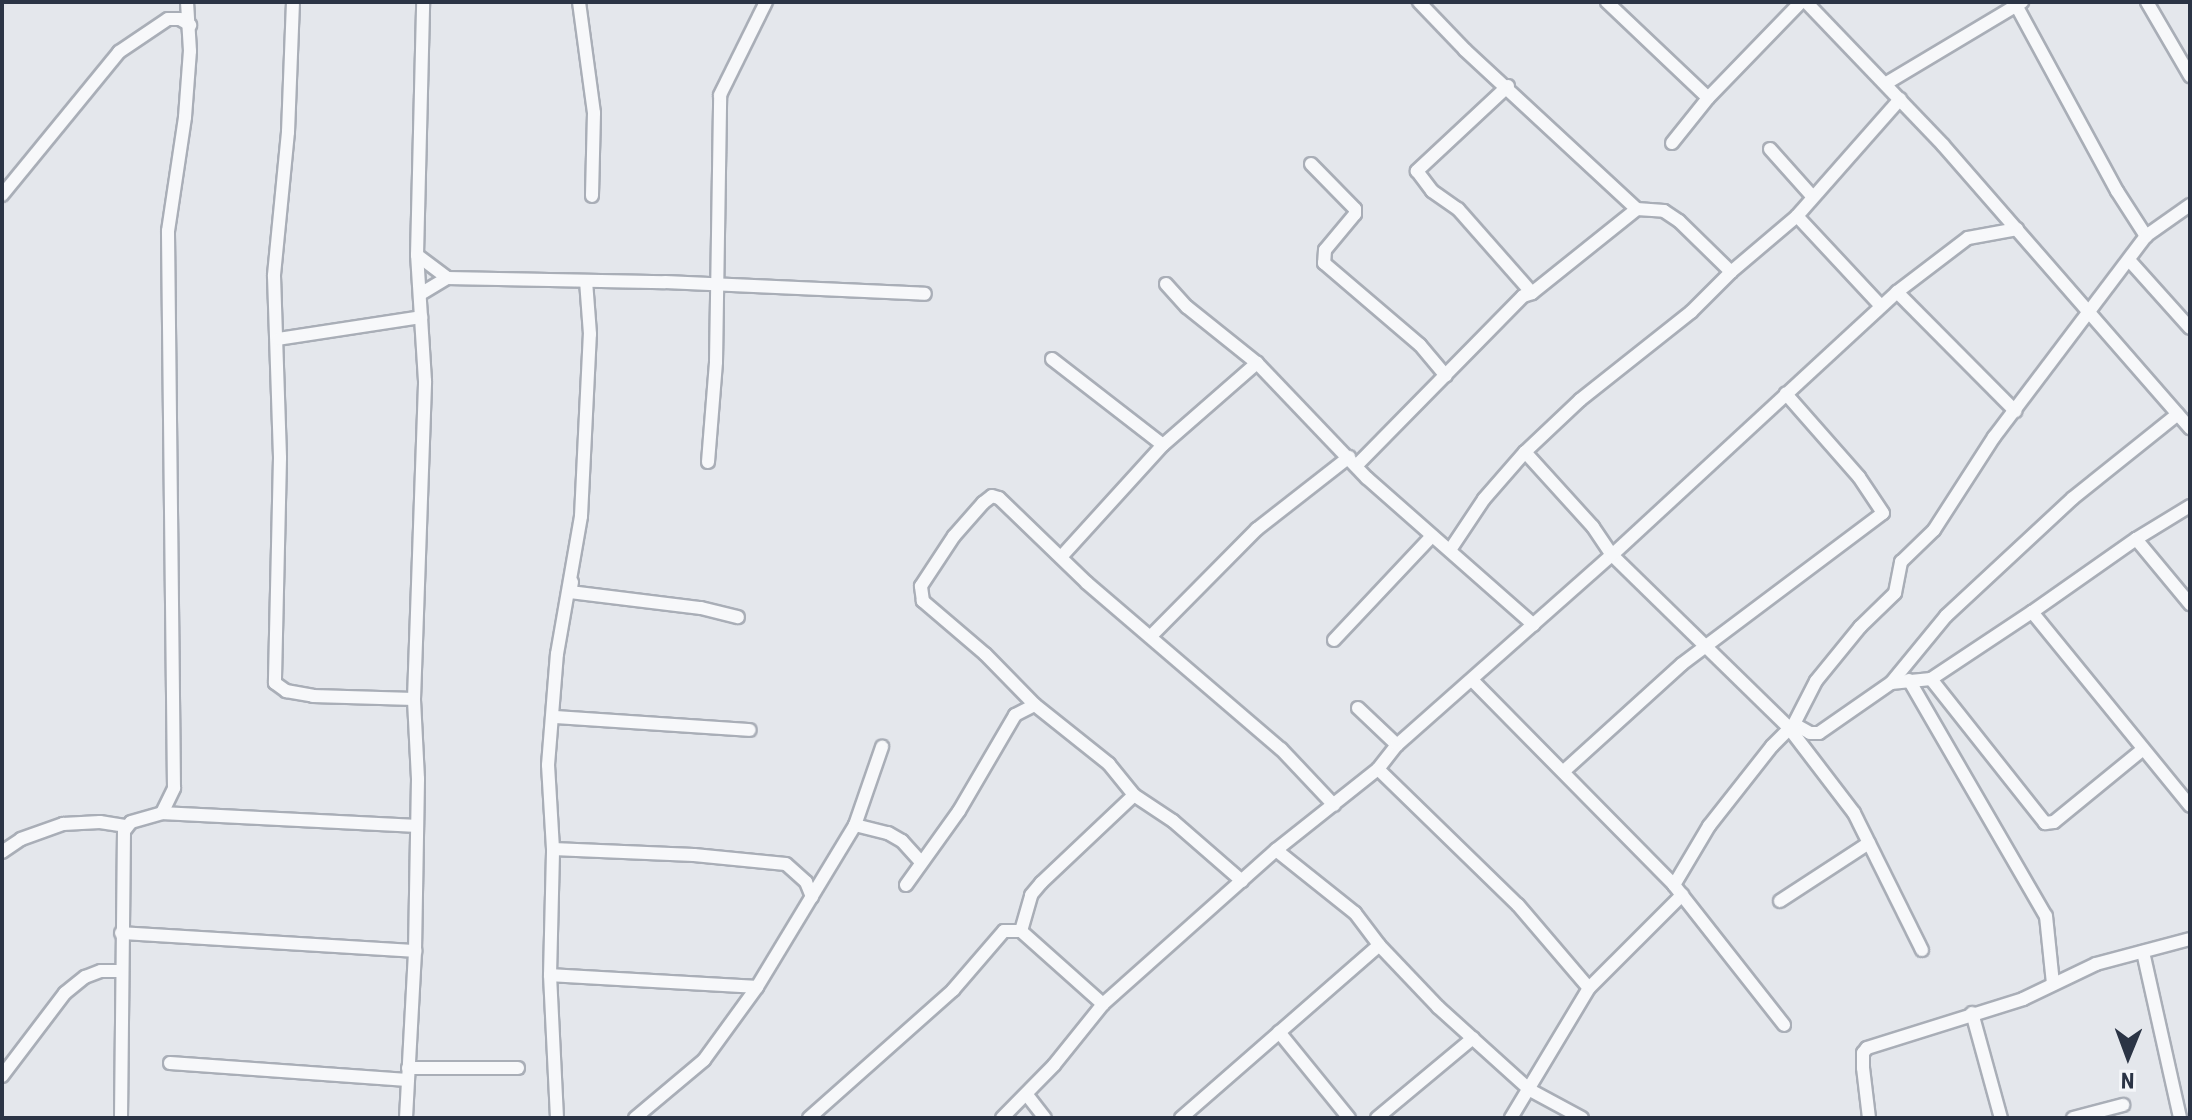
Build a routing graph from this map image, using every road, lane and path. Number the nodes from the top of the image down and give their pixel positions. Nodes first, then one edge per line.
1 (187, 2) edge
2 (293, 2) edge
3 (423, 2) edge
4 (579, 2) edge
5 (766, 2) edge
6 (1419, 2) edge
7 (1607, 2) edge
8 (1804, 2) edge
9 (2147, 2) edge
10 (2019, 4) edge
11 (190, 25) junction
12 (2190, 76) edge
13 (1885, 84) junction
14 (1508, 86) junction
15 (1708, 98) junction
16 (1900, 99) junction
17 (1672, 143) dead end
18 (1770, 149) dead end
19 (1311, 164) dead end
20 (2, 195) edge
21 (592, 196) dead end
22 (1812, 196) junction
23 (2190, 205) edge
24 (1637, 209) junction
25 (1797, 216) junction
26 (2017, 229) junction
27 (2146, 236) junction
28 (417, 255) junction
29 (2129, 260) junction
30 (1731, 272) junction
31 (447, 278) junction
32 (586, 281) junction
33 (1166, 284) dead end
34 (716, 285) junction
35 (1897, 292) junction
36 (422, 293) junction
37 (1532, 293) junction
38 (925, 294) dead end
39 (1881, 306) junction
40 (2089, 314) junction
41 (421, 317) junction
42 (2190, 328) edge
43 (278, 339) junction
44 (1052, 359) dead end
45 (1257, 363) junction
46 (1446, 376) junction
47 (1786, 394) junction
48 (2015, 411) junction
49 (2178, 414) junction
50 (2190, 428) edge
51 (1163, 445) junction
52 (1525, 452) junction
53 (1352, 461) junction
54 (708, 462) dead end
55 (2190, 506) edge
56 (581, 516) junction
57 (1432, 536) junction
58 (2136, 539) junction
59 (1450, 550) junction
60 (1612, 555) junction
61 (1061, 557) junction
62 (2190, 604) edge
63 (2032, 612) junction
64 (738, 617) dead end
65 (1534, 625) junction
66 (1151, 636) junction
67 (1334, 640) dead end
68 (1708, 647) junction
69 (1931, 679) junction
70 (1909, 680) junction
71 (1473, 681) junction
72 (1891, 683) junction
73 (414, 699) junction
74 (1035, 705) junction
75 (1358, 708) dead end
76 (554, 717) junction
77 (1792, 726) junction
78 (750, 730) dead end
79 (1397, 745) junction
80 (882, 747) dead end
81 (2142, 750) junction
82 (1378, 769) junction
83 (1564, 771) junction
84 (1134, 795) junction
85 (2189, 800) edge
86 (1334, 805) junction
87 (162, 813) junction
88 (855, 825) junction
89 (125, 826) junction
90 (417, 826) junction
91 (1869, 843) junction
92 (553, 849) junction
93 (1276, 850) junction
94 (2, 852) edge
95 (921, 862) junction
96 (1242, 881) junction
97 (906, 885) dead end
98 (1678, 890) junction
99 (812, 897) junction
100 (1780, 901) dead end
101 (1021, 931) junction
102 (121, 933) junction
103 (2190, 939) edge
104 (1379, 945) junction
105 (1922, 950) dead end
106 (415, 951) junction
107 (2143, 952) junction
108 (2052, 961) junction
109 (120, 971) junction
110 (2078, 971) junction
111 (550, 975) junction
112 (2053, 984) junction
113 (757, 987) junction
114 (1589, 988) junction
115 (1103, 1004) junction
116 (1972, 1013) junction
117 (1784, 1025) dead end
118 (1279, 1032) junction
119 (1473, 1038) junction
120 (170, 1063) dead end
121 (518, 1068) dead end
122 (408, 1074) junction
123 (2, 1076) edge
124 (1530, 1090) junction
125 (1027, 1095) junction
126 (2123, 1105) dead end
127 (818, 1115) edge
128 (1189, 1115) edge
129 (1574, 1116) edge
130 (121, 1118) edge
131 (406, 1118) edge
132 (557, 1118) edge
133 (635, 1118) edge
134 (1002, 1118) edge
135 (1045, 1118) edge
136 (1349, 1118) edge
137 (1377, 1118) edge
138 (1511, 1118) edge
139 (1869, 1118) edge
140 (2001, 1118) edge
141 (2073, 1118) edge
142 (2180, 1118) edge

1 - 11 street
2 - 43 street
3 - 28 street
4 - 21 street
5 - 34 street
6 - 14 street
7 - 15 street
8 - 13 street
8 - 15 street
9 - 12 street
10 - 13 street
10 - 27 street
11 - 20 street
11 - 87 street
13 - 16 street
14 - 24 street
14 - 37 street
15 - 17 street
16 - 22 street
16 - 26 street
18 - 22 street
19 - 46 street
22 - 25 street
23 - 27 street
24 - 30 street
24 - 37 street
25 - 30 street
25 - 39 street
26 - 35 street
26 - 40 street
27 - 29 street
28 - 31 street
28 - 36 street
29 - 40 street
29 - 42 street
30 - 52 street
31 - 32 street
31 - 36 street
32 - 34 street
32 - 56 street
33 - 45 street
34 - 38 street
34 - 54 street
35 - 39 street
35 - 48 street
36 - 41 street
37 - 46 street
39 - 47 street
40 - 48 street
40 - 49 street
41 - 43 street
41 - 73 street
43 - 73 street
44 - 51 street
45 - 51 street
45 - 53 street
46 - 53 street
47 - 60 street
47 - 68 street
48 - 77 street
49 - 50 street
49 - 72 street
51 - 61 street
52 - 59 street
52 - 60 street
53 - 57 street
53 - 66 street
55 - 58 street
56 - 64 street
56 - 76 street
57 - 59 street
57 - 67 street
58 - 62 street
58 - 63 street
59 - 65 street
60 - 65 street
60 - 68 street
61 - 66 street
61 - 74 street
63 - 69 street
63 - 81 street
65 - 71 street
66 - 86 street
68 - 77 street
68 - 83 street
69 - 70 street
69 - 81 street
70 - 72 street
70 - 108 street
71 - 79 street
71 - 83 street
72 - 77 street
73 - 90 street
74 - 84 street
74 - 95 street
75 - 79 street
76 - 78 street
76 - 92 street
77 - 91 street
77 - 98 street
79 - 82 street
80 - 88 street
81 - 85 street
82 - 86 street
82 - 114 street
83 - 98 street
84 - 96 street
84 - 101 street
86 - 93 street
87 - 89 street
87 - 90 street
88 - 95 street
88 - 99 street
89 - 94 street
89 - 102 street
90 - 106 street
91 - 100 street
91 - 105 street
92 - 99 street
92 - 111 street
93 - 96 street
93 - 104 street
95 - 97 street
96 - 115 street
98 - 114 street
98 - 117 street
99 - 113 street
101 - 115 street
101 - 127 street
102 - 106 street
102 - 109 street
103 - 107 street
104 - 118 street
104 - 119 street
106 - 122 street
107 - 110 street
107 - 142 street
108 - 110 street
108 - 112 street
109 - 123 street
109 - 130 street
110 - 112 street
111 - 113 street
111 - 132 street
112 - 116 street
113 - 133 street
114 - 124 street
115 - 125 street
116 - 139 street
116 - 140 street
118 - 128 street
118 - 136 street
119 - 124 street
119 - 137 street
120 - 122 street
121 - 122 street
122 - 131 street
124 - 129 street
124 - 138 street
125 - 134 street
125 - 135 street
126 - 141 street

